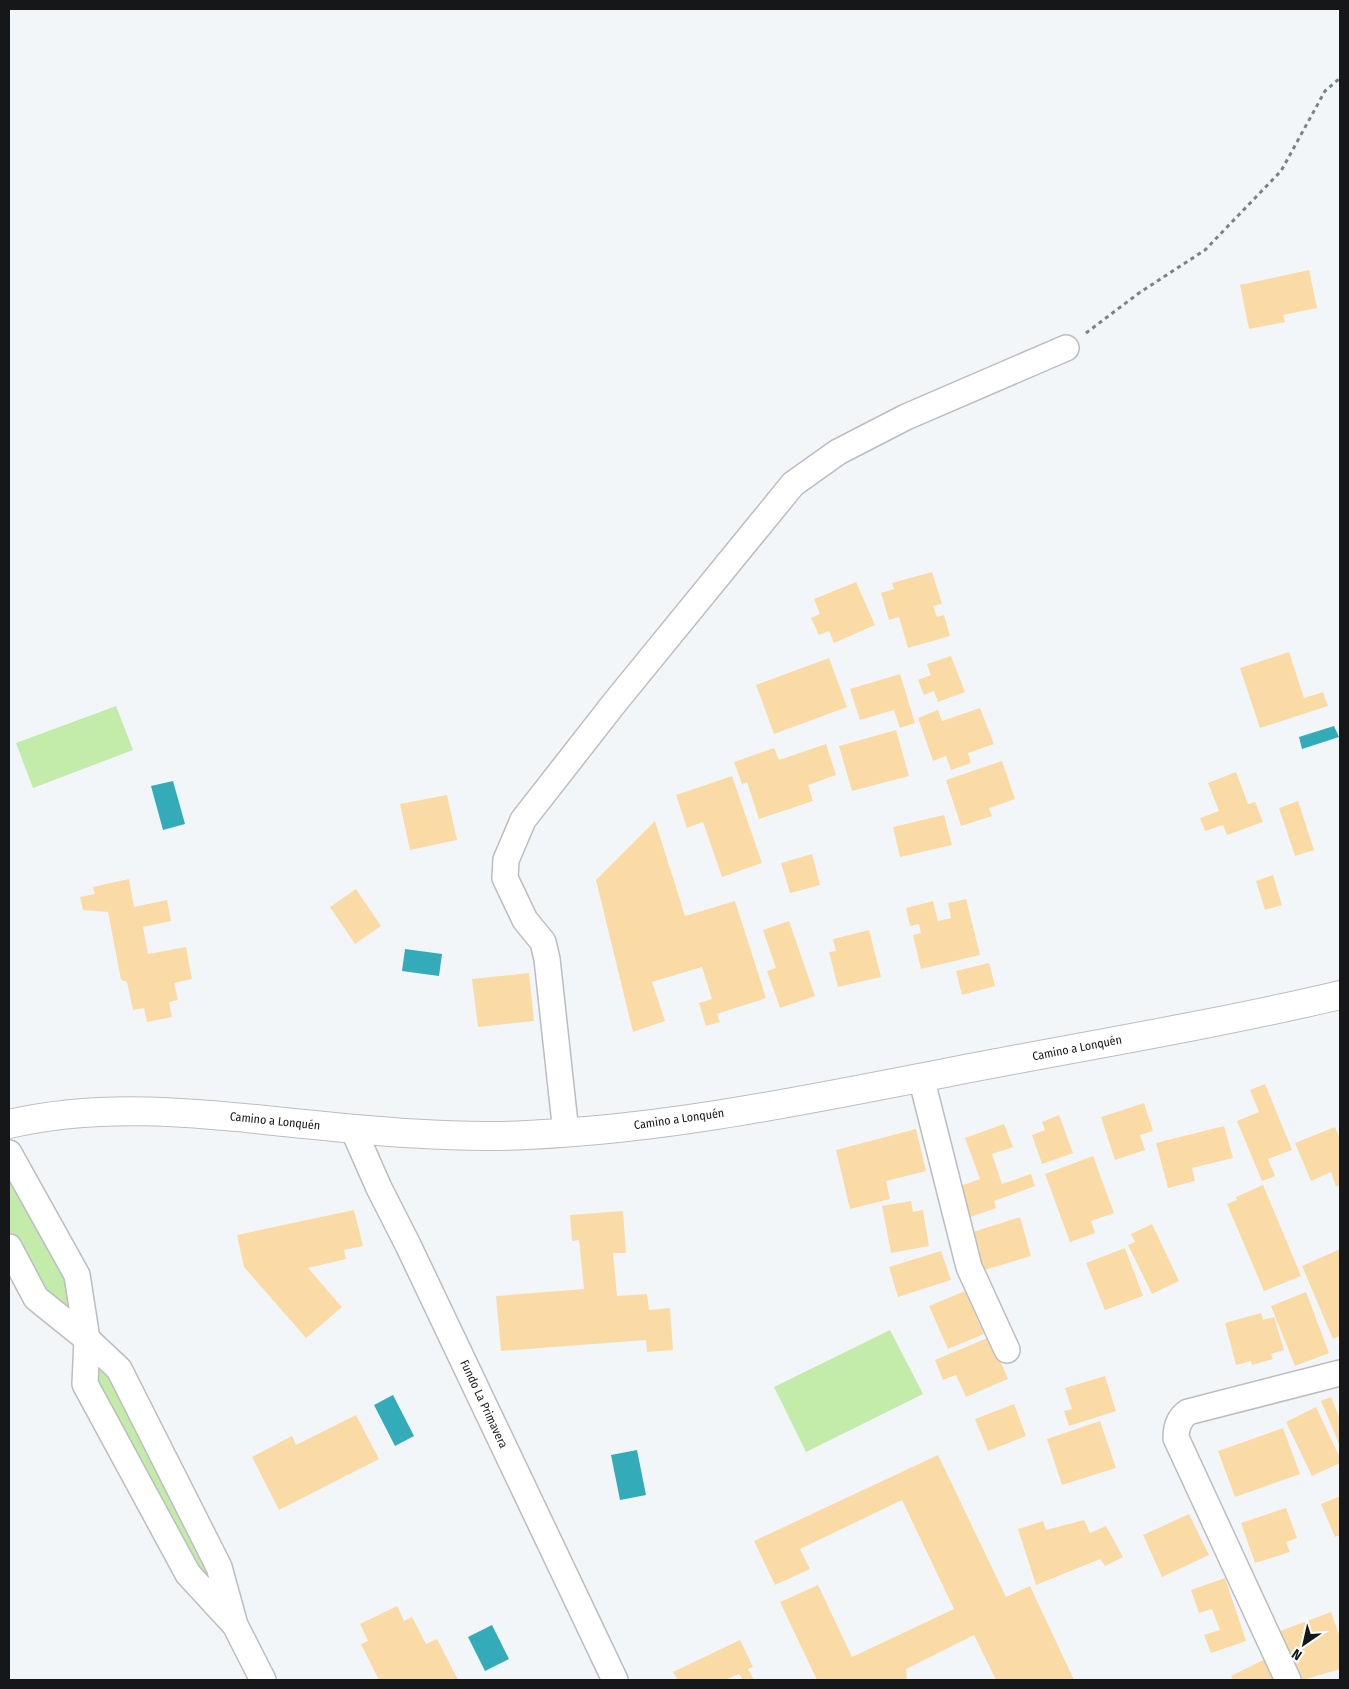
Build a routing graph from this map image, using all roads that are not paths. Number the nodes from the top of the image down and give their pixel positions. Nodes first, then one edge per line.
1 (1066, 348) road end
2 (1340, 995) edge
3 (921, 1077) junction
4 (9, 1124) edge
5 (353, 1128) junction
6 (566, 1133) junction
7 (9, 1153) edge
8 (9, 1247) edge
9 (87, 1340) junction
10 (1007, 1350) dead end
11 (1340, 1373) edge
12 (235, 1625) junction
13 (264, 1680) edge
14 (615, 1680) edge
15 (1288, 1680) edge

1 - 6 street
2 - 3 main road, Camino a Lonquén
3 - 6 main road, Camino a Lonquén
3 - 10 street
4 - 5 main road, Camino a Lonquén
5 - 6 main road, Camino a Lonquén
5 - 14 street, Fundo La Primavera
7 - 9 street
8 - 9 street
9 - 12 street
9 - 12 street
11 - 15 street
12 - 13 street

